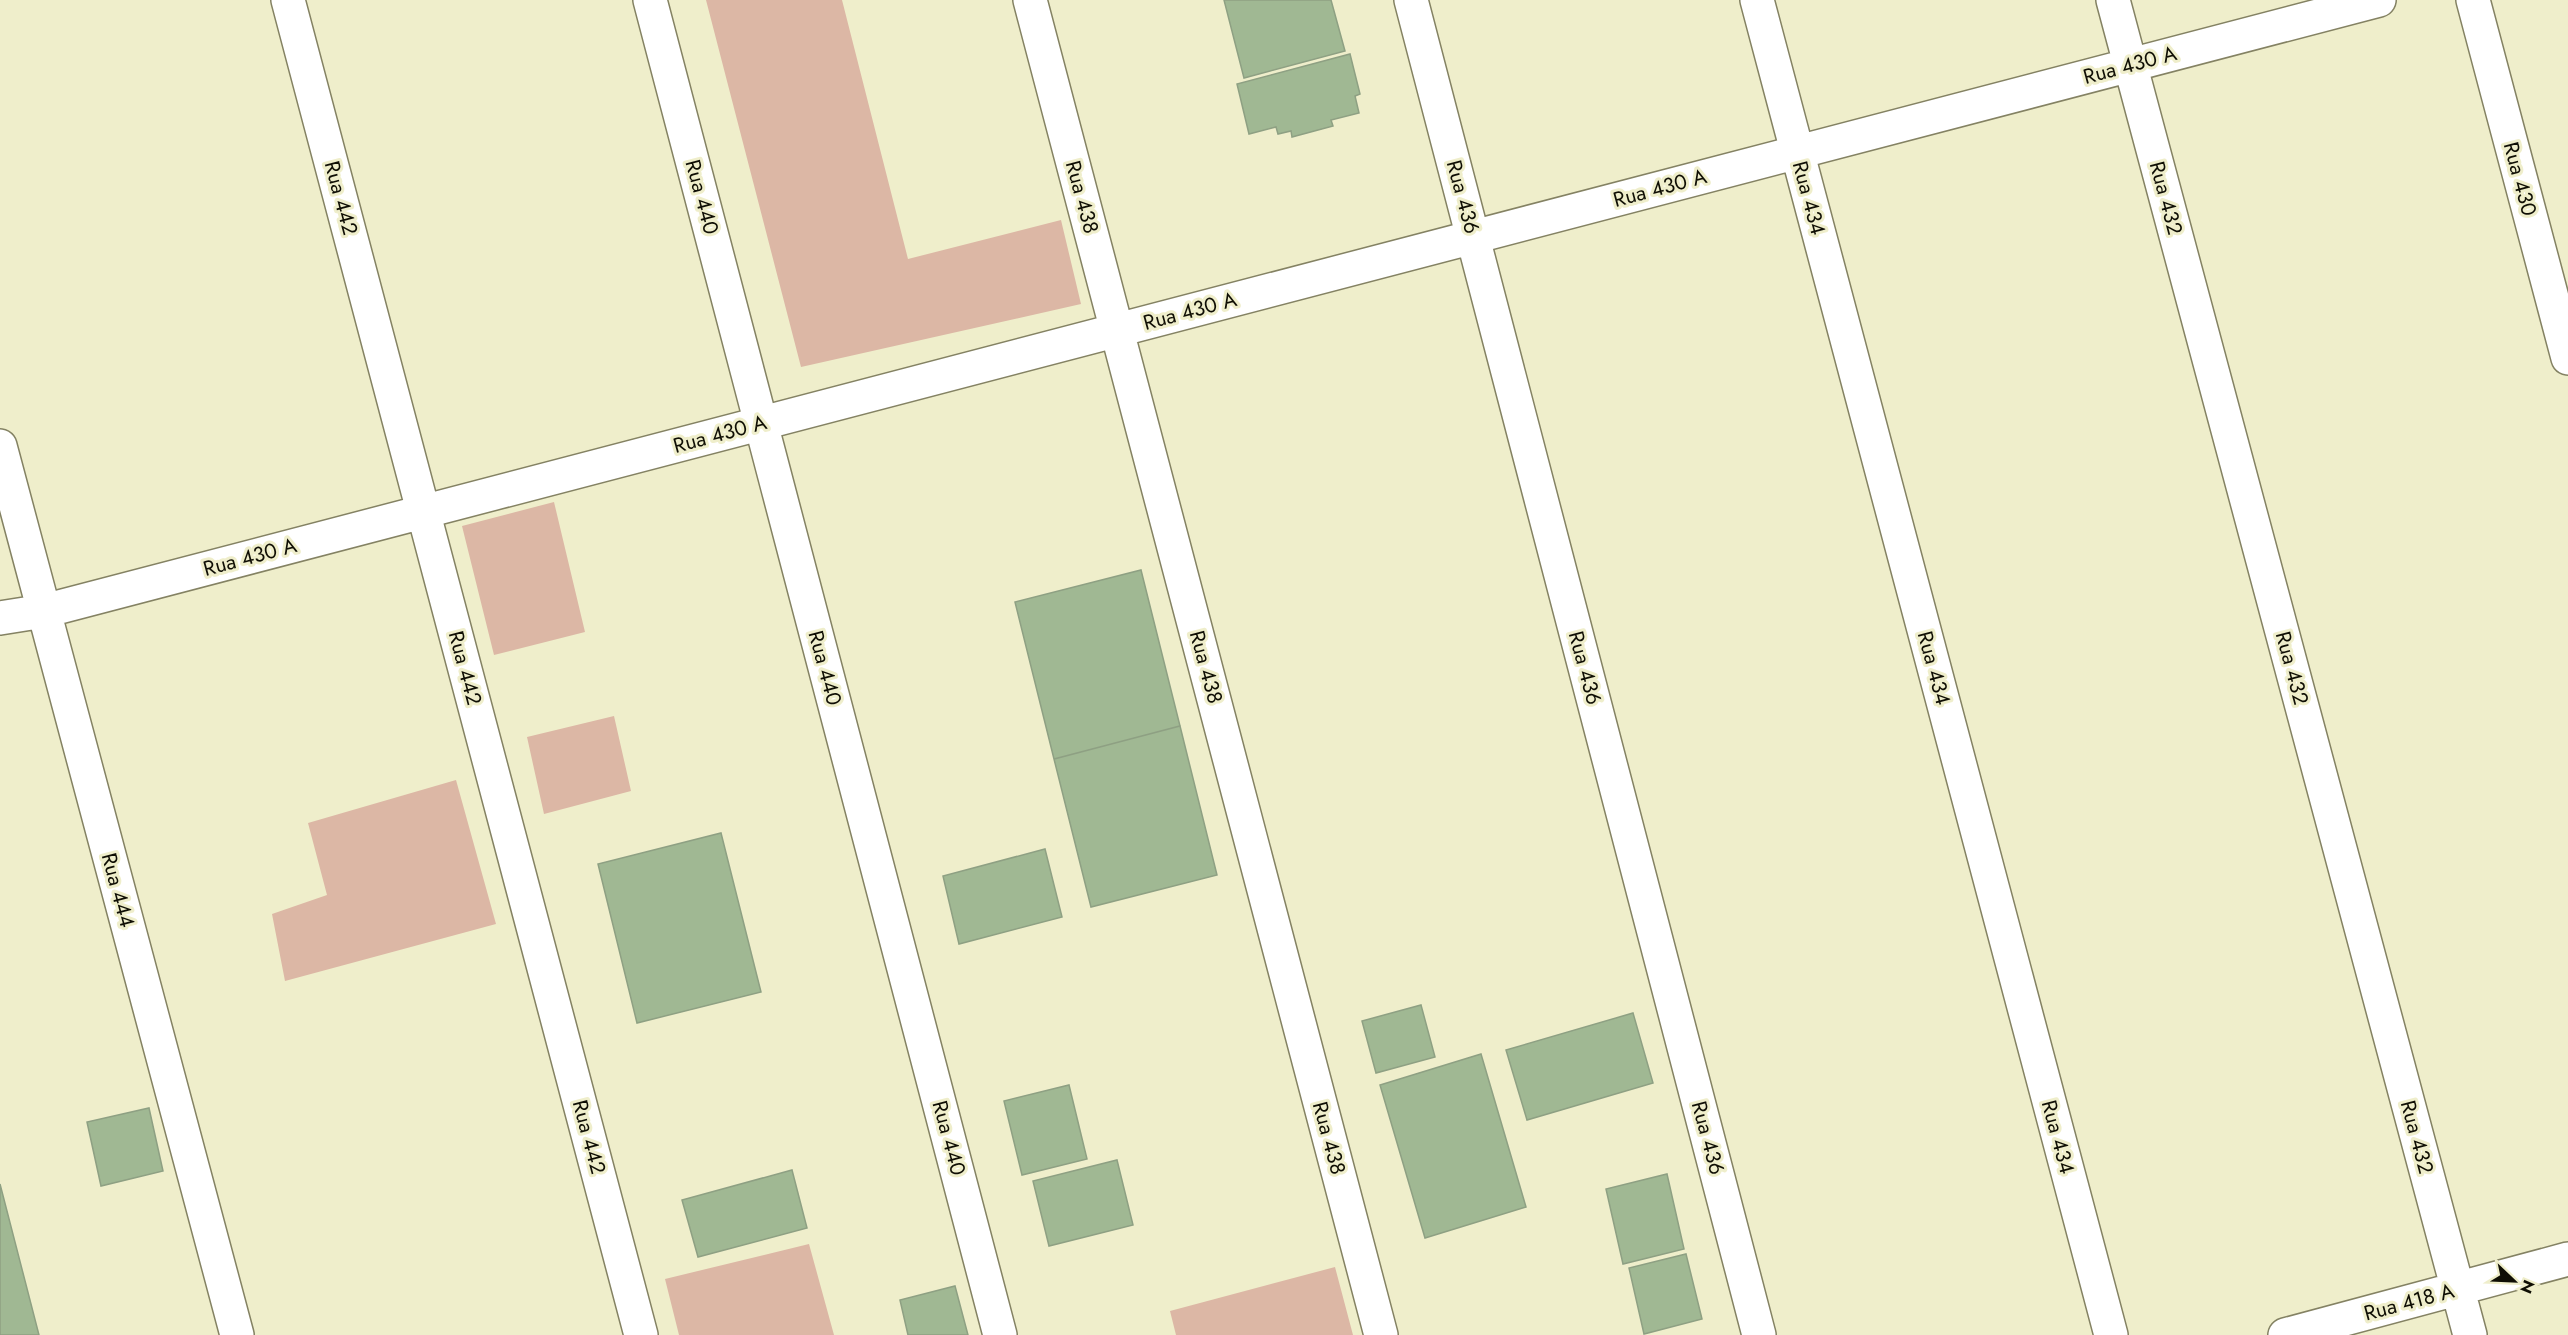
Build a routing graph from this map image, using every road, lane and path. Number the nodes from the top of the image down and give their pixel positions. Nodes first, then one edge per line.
1 (288, 0) edge
2 (650, 0) edge
3 (1030, 0) edge
4 (1411, 0) edge
5 (1757, 0) edge
6 (2113, 0) edge
7 (2379, 0) edge
8 (2473, 0) edge
9 (2131, 65) junction
10 (1797, 152) junction
11 (1473, 237) junction
12 (1117, 330) junction
13 (2568, 358) edge
14 (761, 424) junction
15 (0, 446) edge
16 (423, 512) junction
17 (44, 611) junction
18 (0, 618) edge
19 (2568, 1259) edge
20 (2457, 1289) junction
21 (237, 1335) edge
22 (641, 1335) edge
23 (1000, 1335) edge
24 (1381, 1335) edge
25 (1759, 1335) edge
26 (2111, 1335) edge
27 (2285, 1335) edge
28 (2470, 1335) edge

1 - 16 street, Rua 442
2 - 14 street, Rua 440
3 - 12 street, Rua 438
4 - 11 street, Rua 436
5 - 10 street, Rua 434
6 - 9 street, Rua 432
7 - 9 street, Rua 430 A
8 - 13 street, Rua 430
9 - 10 street, Rua 430 A
9 - 20 street, Rua 432
10 - 11 street, Rua 430 A
10 - 26 street, Rua 434
11 - 12 street, Rua 430 A
11 - 25 street, Rua 436
12 - 14 street, Rua 430 A
12 - 24 street, Rua 438
14 - 16 street, Rua 430 A
14 - 23 street, Rua 440
15 - 17 street, Rua 444
16 - 17 street, Rua 430 A
16 - 22 street, Rua 442
17 - 18 street, Rua 430 A
17 - 21 street, Rua 444
19 - 20 street, Rua 418 A
20 - 27 street, Rua 418 A
20 - 28 street, Rua 432

